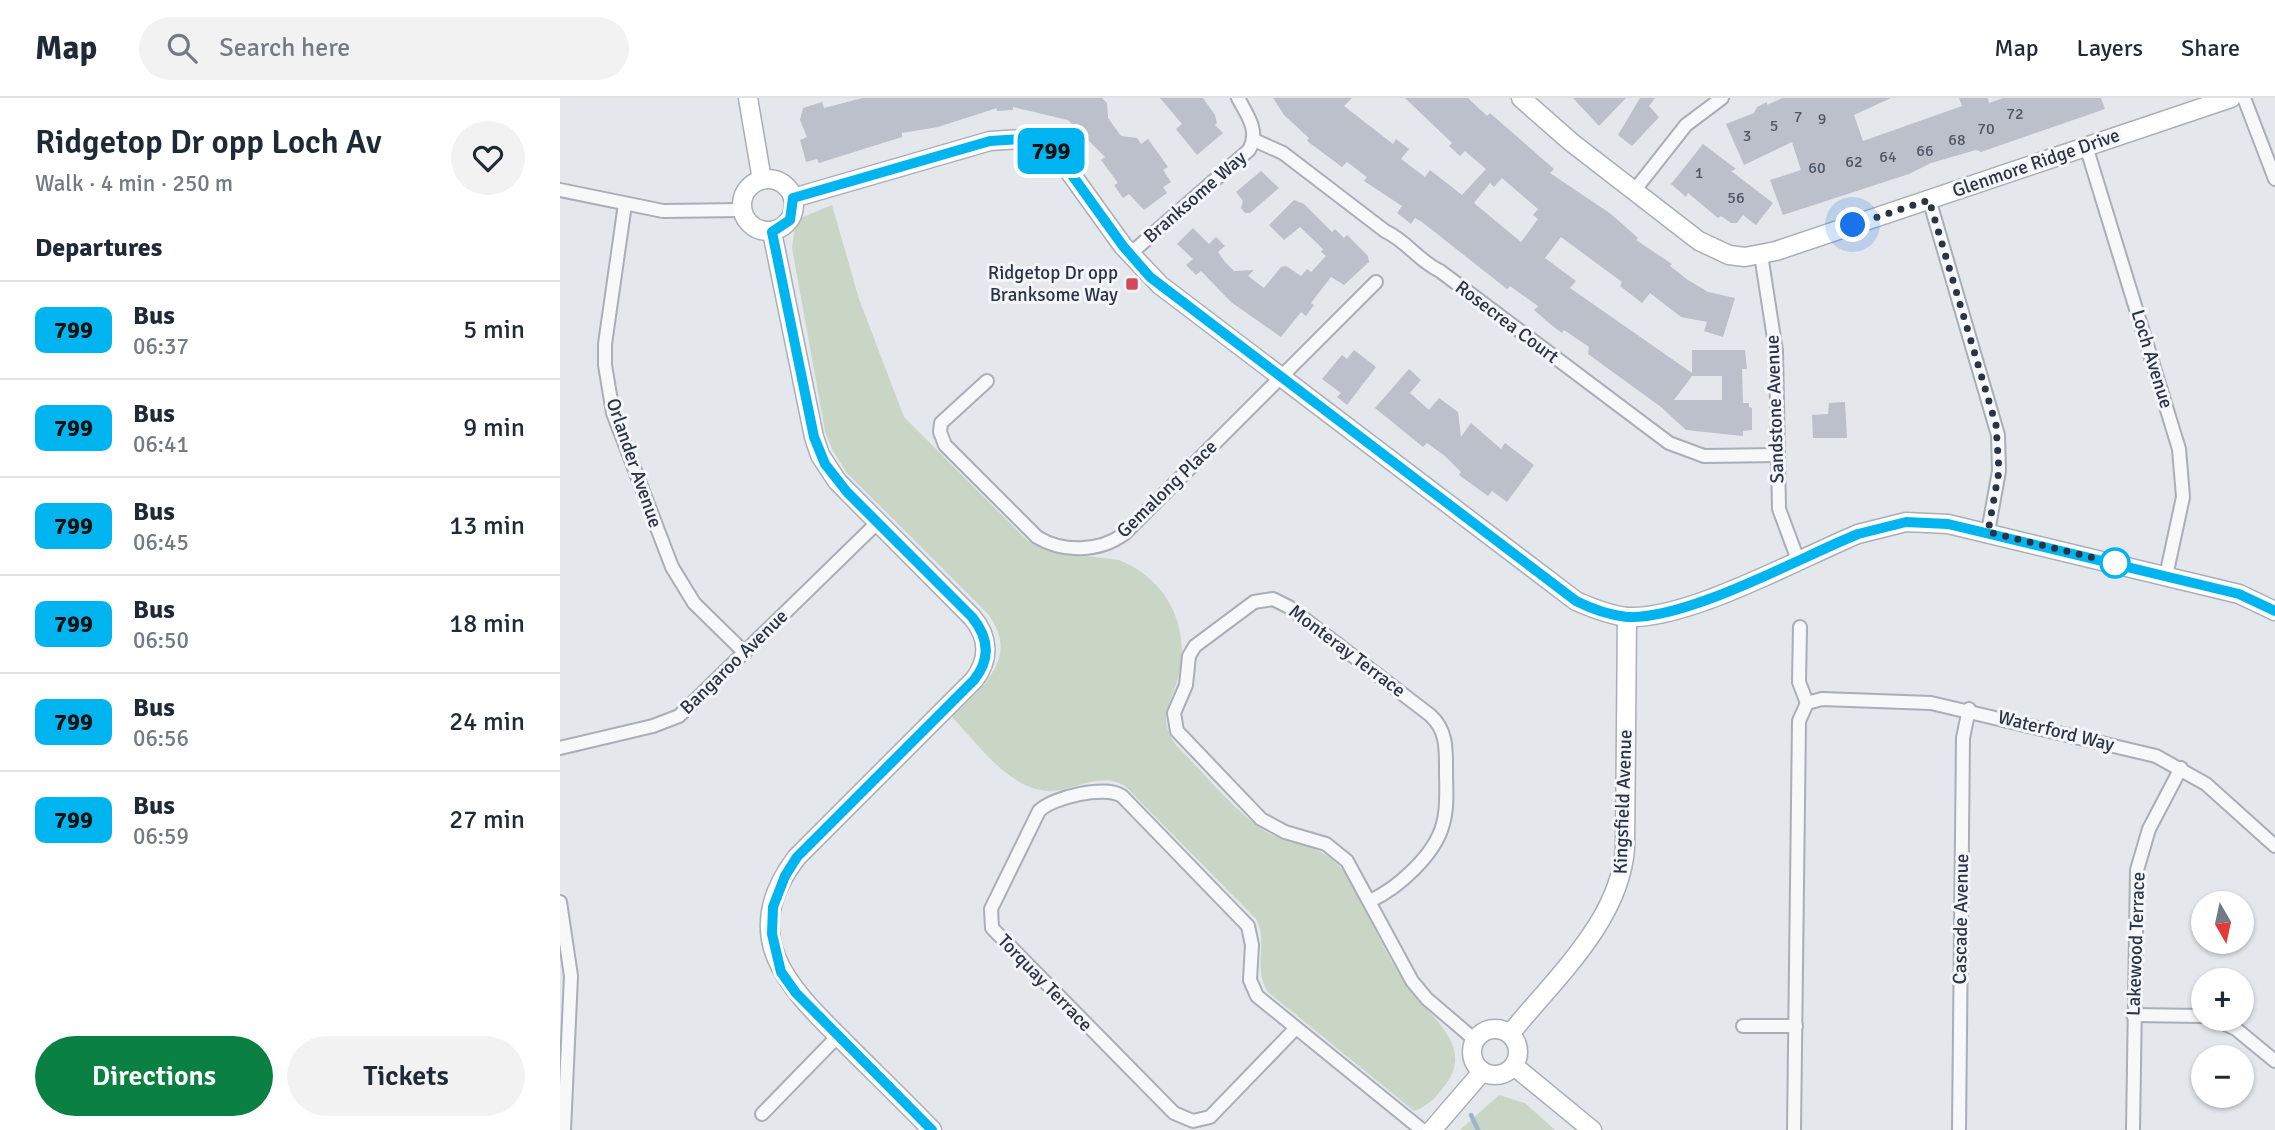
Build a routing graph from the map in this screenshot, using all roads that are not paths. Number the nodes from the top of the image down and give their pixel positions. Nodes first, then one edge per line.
1 (748, 98) edge
2 (1238, 98) edge
3 (1521, 98) edge
4 (1722, 98) edge
5 (2231, 98) edge
6 (2244, 98) edge
7 (1254, 140) junction
8 (2086, 146) junction
9 (2275, 179) edge
10 (762, 180) junction
11 (560, 190) edge
12 (1634, 191) junction
13 (793, 198) junction
14 (1929, 200) junction
15 (625, 204) junction
16 (742, 210) junction
17 (772, 232) junction
18 (1129, 254) junction
19 (1761, 256) junction
20 (1377, 282) dead end
21 (1281, 377) junction
22 (987, 381) dead end
23 (1778, 455) junction
24 (878, 522) junction
25 (1988, 532) junction
26 (1798, 560) junction
27 (2166, 576) junction
28 (2275, 611) edge
29 (1627, 617) junction
30 (1800, 627) dead end
31 (745, 653) junction
32 (1807, 703) junction
33 (1969, 709) junction
34 (560, 748) edge
35 (2181, 768) junction
36 (2275, 846) edge
37 (1370, 901) junction
38 (560, 902) edge
39 (2133, 1015) junction
40 (2191, 1016) edge
41 (1796, 1026) junction
42 (1743, 1027) dead end
43 (1296, 1028) junction
44 (2237, 1031) edge
45 (1510, 1034) junction
46 (838, 1036) junction
47 (1475, 1040) junction
48 (2275, 1061) edge
49 (1514, 1066) junction
50 (1482, 1072) junction
51 (762, 1114) dead end
52 (564, 1130) edge
53 (932, 1130) edge
54 (1422, 1130) edge
55 (1432, 1130) edge
56 (1592, 1130) edge
57 (1794, 1130) edge
58 (1959, 1130) edge
59 (2133, 1130) edge

1 - 10 street
2 - 7 street, Branksome Way
3 - 12 street, Glenmore Ridge Drive
4 - 12 street
5 - 8 street, Glenmore Ridge Drive
6 - 9 street
7 - 18 street, Branksome Way
7 - 23 street, Rosecrea Court
8 - 14 street, Glenmore Ridge Drive
8 - 27 street, Loch Avenue
10 - 13 street
10 - 16 street
11 - 15 street
12 - 19 street, Glenmore Ridge Drive
13 - 17 street
13 - 18 street
14 - 19 street, Glenmore Ridge Drive
14 - 25 street
15 - 16 street
15 - 31 street, Orlander Avenue
16 - 17 street
17 - 24 street
18 - 21 street
19 - 23 street, Sandstone Avenue
20 - 21 street, Gemalong Place
21 - 22 street, Gemalong Place
21 - 29 street
23 - 26 street, Sandstone Avenue
24 - 31 street, Bangaroo Avenue
24 - 46 street
25 - 26 street
25 - 27 street
26 - 29 street
27 - 28 street
29 - 45 street, Kingsfield Avenue
30 - 32 street
31 - 34 street, Bangaroo Avenue
32 - 33 street, Waterford Way
32 - 41 street
33 - 35 street, Waterford Way
33 - 58 street, Cascade Avenue
35 - 36 street, Waterford Way
35 - 39 street, Lakewood Terrace
37 - 37 street, Monteray Terrace
37 - 47 street, Monteray Terrace
38 - 52 street
39 - 40 street
39 - 59 street, Lakewood Terrace
41 - 42 street
41 - 57 street
43 - 43 street, Torquay Terrace
43 - 54 street, Torquay Terrace
44 - 48 street
45 - 47 street
45 - 49 street
46 - 51 street
46 - 53 street
47 - 50 street
49 - 50 street
49 - 56 street
50 - 55 street

